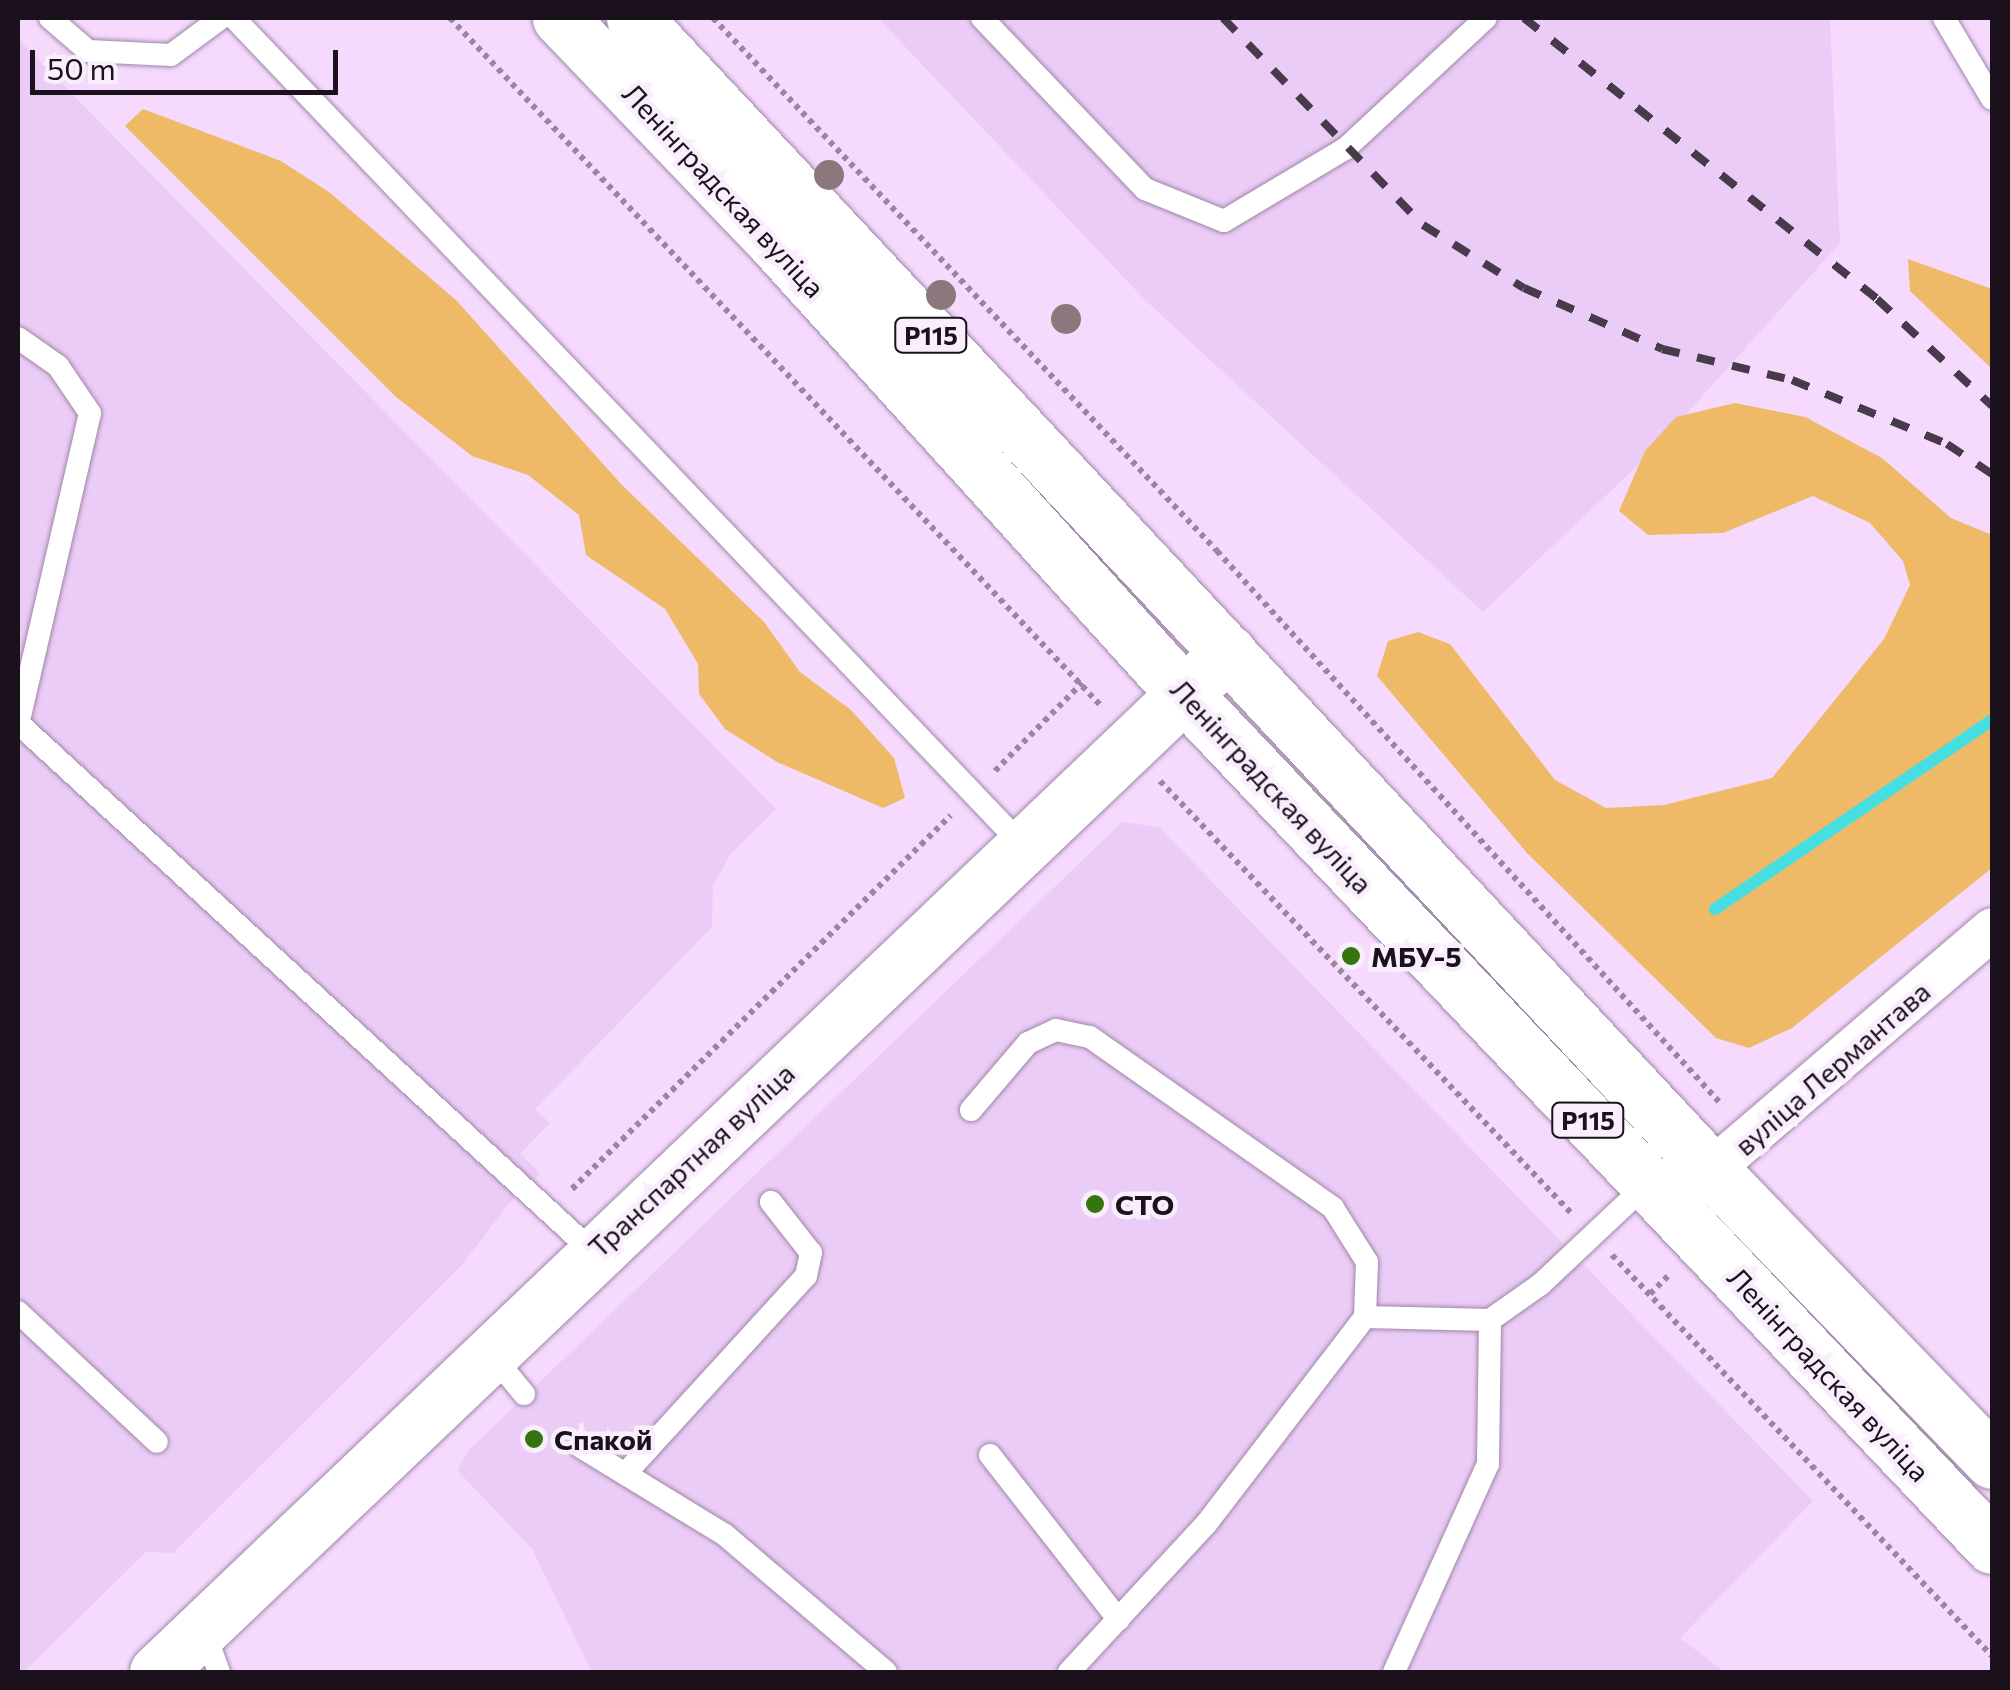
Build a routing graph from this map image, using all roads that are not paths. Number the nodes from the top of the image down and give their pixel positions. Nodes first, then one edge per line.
1 (50, 18) edge
2 (221, 18) edge
3 (234, 18) edge
4 (560, 18) edge
5 (634, 18) edge
6 (982, 18) edge
7 (1486, 18) edge
8 (1944, 18) edge
9 (1992, 100) edge
10 (18, 338) edge
11 (1228, 652) junction
12 (1184, 694) junction
13 (18, 724) edge
14 (1023, 846) junction
15 (1992, 929) edge
16 (972, 1110) dead end
17 (1731, 1154) junction
18 (1659, 1194) junction
19 (771, 1202) dead end
20 (593, 1252) junction
21 (18, 1312) edge
22 (1365, 1317) junction
23 (1490, 1320) junction
24 (157, 1442) dead end
25 (581, 1447) dead end
26 (990, 1455) dead end
27 (1992, 1461) edge
28 (625, 1474) junction
29 (1992, 1546) edge
30 (1119, 1620) junction
31 (211, 1652) edge
32 (157, 1672) edge
33 (886, 1672) edge
34 (1069, 1672) edge
35 (1394, 1672) edge

1 - 2 lane
3 - 14 lane
4 - 12 main road, Ленінградская вуліца / Р115
5 - 11 main road, Ленінградская вуліца / Р115
6 - 7 lane
8 - 9 lane
10 - 13 lane
11 - 12 main road, Транспартная вуліца
11 - 17 main road, Ленінградская вуліца / Р115
12 - 14 main road, Транспартная вуліца
12 - 18 main road, Ленінградская вуліца / Р115
13 - 20 lane
14 - 20 main road, Транспартная вуліца
15 - 17 street, вуліца Лермантава
16 - 22 lane
17 - 18 street, вуліца Лермантава
17 - 27 main road, Ленінградская вуліца / Р115
18 - 23 lane
18 - 29 main road, Ленінградская вуліца / Р115
19 - 28 lane
20 - 31 main road, Транспартная вуліца
21 - 24 lane
22 - 23 lane
22 - 30 lane
23 - 35 lane
25 - 28 lane
26 - 30 lane
28 - 33 lane
30 - 34 lane
31 - 32 main road, Транспартная вуліца

